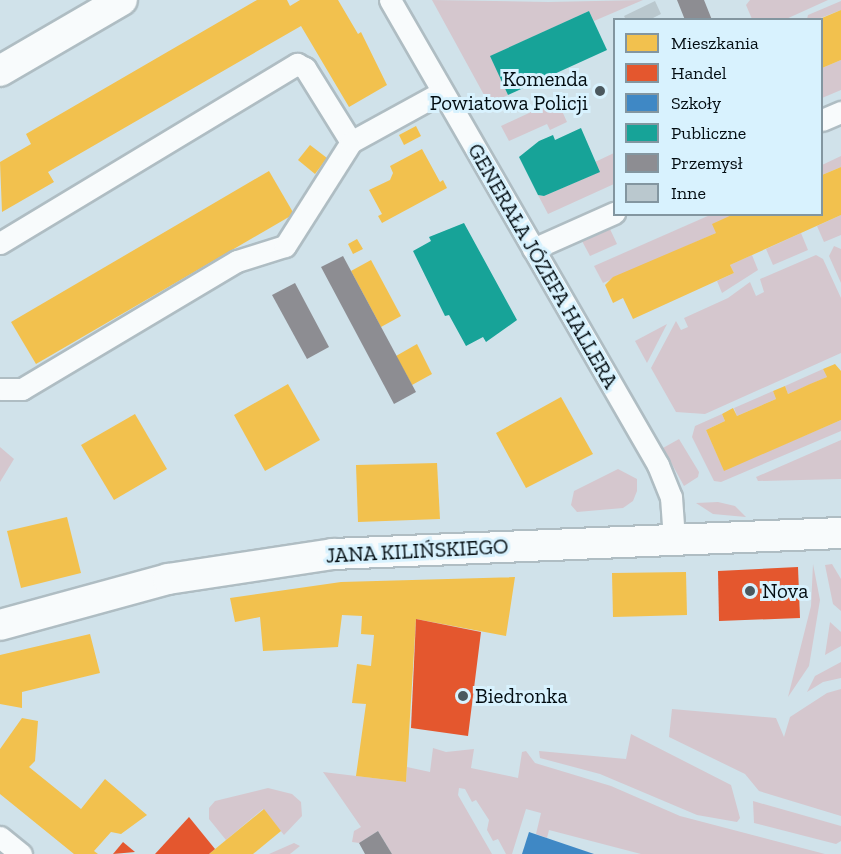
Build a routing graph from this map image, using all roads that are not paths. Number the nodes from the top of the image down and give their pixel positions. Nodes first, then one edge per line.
1 (122, 0) edge
2 (390, 0) edge
3 (0, 71) edge
4 (442, 92) junction
5 (841, 112) edge
6 (823, 120) edge
7 (351, 142) junction
8 (613, 214) edge
9 (0, 243) edge
10 (533, 249) junction
11 (0, 388) edge
12 (841, 532) edge
13 (674, 539) junction
14 (0, 624) edge
15 (0, 837) edge
16 (21, 854) edge

1 - 3 street
2 - 4 street, GENERAŁA JÓZEFA HALLERA
4 - 7 street
4 - 10 street, GENERAŁA JÓZEFA HALLERA
5 - 6 street
7 - 9 street
7 - 11 street
8 - 10 street
10 - 13 street, GENERAŁA JÓZEFA HALLERA
12 - 13 street, JANA KILIŃSKIEGO
13 - 14 street, JANA KILIŃSKIEGO
15 - 16 street

